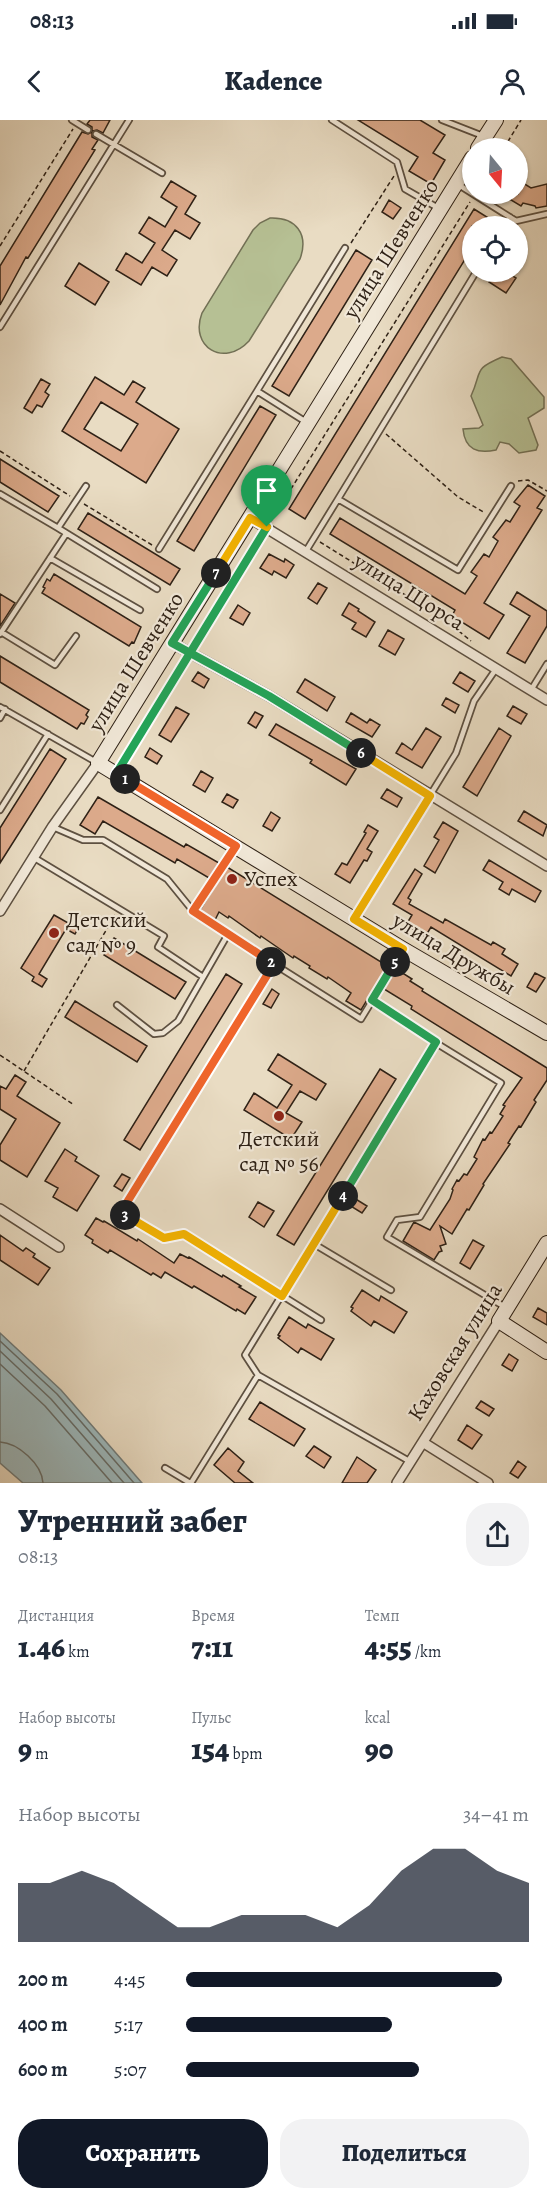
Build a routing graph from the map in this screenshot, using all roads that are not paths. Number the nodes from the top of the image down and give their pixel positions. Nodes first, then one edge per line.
1 (129, 120) edge
2 (332, 120) edge
3 (442, 120) edge
4 (496, 120) edge
5 (74, 121) edge
6 (88, 130) dead end
7 (96, 134) dead end
8 (476, 138) edge
9 (485, 138) edge
10 (114, 144) junction
11 (162, 173) dead end
12 (462, 174) edge
13 (456, 183) junction
14 (440, 210) junction
15 (547, 214) edge
16 (508, 216) edge
17 (528, 218) edge
18 (345, 248) road end
19 (470, 282) edge
20 (0, 327) edge
21 (257, 391) junction
22 (309, 423) junction
23 (86, 486) dead end
24 (511, 486) road end
25 (0, 494) edge
26 (338, 499) junction
27 (250, 518) junction
28 (58, 528) junction
29 (66, 534) junction
30 (159, 549) road end
31 (306, 552) junction
32 (51, 558) junction
33 (157, 589) dead end
34 (140, 610) dead end
35 (1, 633) edge
36 (76, 636) dead end
37 (172, 643) junction
38 (547, 664) edge
39 (496, 669) junction
40 (531, 690) junction
41 (547, 700) edge
42 (2, 708) edge
43 (0, 717) edge
44 (48, 734) junction
45 (98, 763) junction
46 (430, 796) junction
47 (0, 810) edge
48 (53, 826) junction
49 (236, 846) junction
50 (33, 857) junction
51 (547, 867) edge
52 (0, 911) edge
53 (193, 911) junction
54 (354, 919) junction
55 (228, 934) junction
56 (403, 949) junction
57 (274, 964) junction
58 (203, 977) junction
59 (372, 1000) junction
60 (117, 1005) dead end
61 (547, 1033) edge
62 (436, 1042) junction
63 (0, 1209) edge
64 (547, 1243) edge
65 (314, 1244) junction
66 (59, 1247) dead end
67 (391, 1290) dead end
68 (282, 1296) junction
69 (507, 1308) junction
70 (321, 1320) dead end
71 (499, 1322) junction
72 (547, 1352) edge
73 (258, 1375) junction
74 (424, 1443) junction
75 (410, 1461) junction
76 (165, 1468) dead end
77 (190, 1483) edge
78 (397, 1483) edge
79 (488, 1483) edge

1 - 10 lane
2 - 14 lane
3 - 8 lane
4 - 9 street
5 - 6 lane
7 - 10 lane
10 - 11 lane
10 - 20 lane
12 - 13 street, улица Шевченко
13 - 14 street, улица Шевченко
13 - 16 lane
14 - 22 street, улица Шевченко
15 - 17 lane
18 - 21 lane
19 - 26 lane
21 - 22 lane
21 - 30 lane
22 - 27 street, улица Шевченко
23 - 28 lane
24 - 26 lane
25 - 28 lane
26 - 31 lane
27 - 31 street, улица Щорса
27 - 37 street, улица Шевченко
28 - 29 lane
29 - 32 lane
29 - 33 lane
31 - 39 street, улица Щорса
32 - 34 lane
32 - 35 lane
35 - 36 lane
37 - 45 street, улица Шевченко
37 - 46 street
38 - 40 lane
39 - 40 street, улица Щорса
39 - 46 lane
40 - 41 street, улица Щорса
42 - 43 lane
42 - 44 lane, улица Дружбы
44 - 45 lane, улица Дружбы
44 - 47 lane
45 - 48 street, улица Шевченко
45 - 49 street, улица Дружбы
46 - 51 street
46 - 54 lane
48 - 50 street, улица Шевченко
48 - 53 lane
49 - 53 lane
49 - 54 street, улица Дружбы
50 - 52 street, улица Шевченко
50 - 58 lane
53 - 55 lane
54 - 56 street, улица Дружбы
55 - 57 lane
55 - 58 lane
56 - 59 lane
56 - 61 street, улица Дружбы
57 - 59 lane
57 - 68 lane
58 - 60 lane
59 - 62 lane
62 - 65 lane
62 - 69 lane
63 - 66 street
64 - 69 street, Каховская улица
65 - 67 lane
65 - 68 lane
68 - 70 lane
68 - 73 lane
69 - 71 street, Каховская улица
71 - 72 street
71 - 74 street, Каховская улица
73 - 75 lane
73 - 77 lane
74 - 75 street, Каховская улица
74 - 79 street
75 - 78 street, Каховская улица
76 - 77 lane

